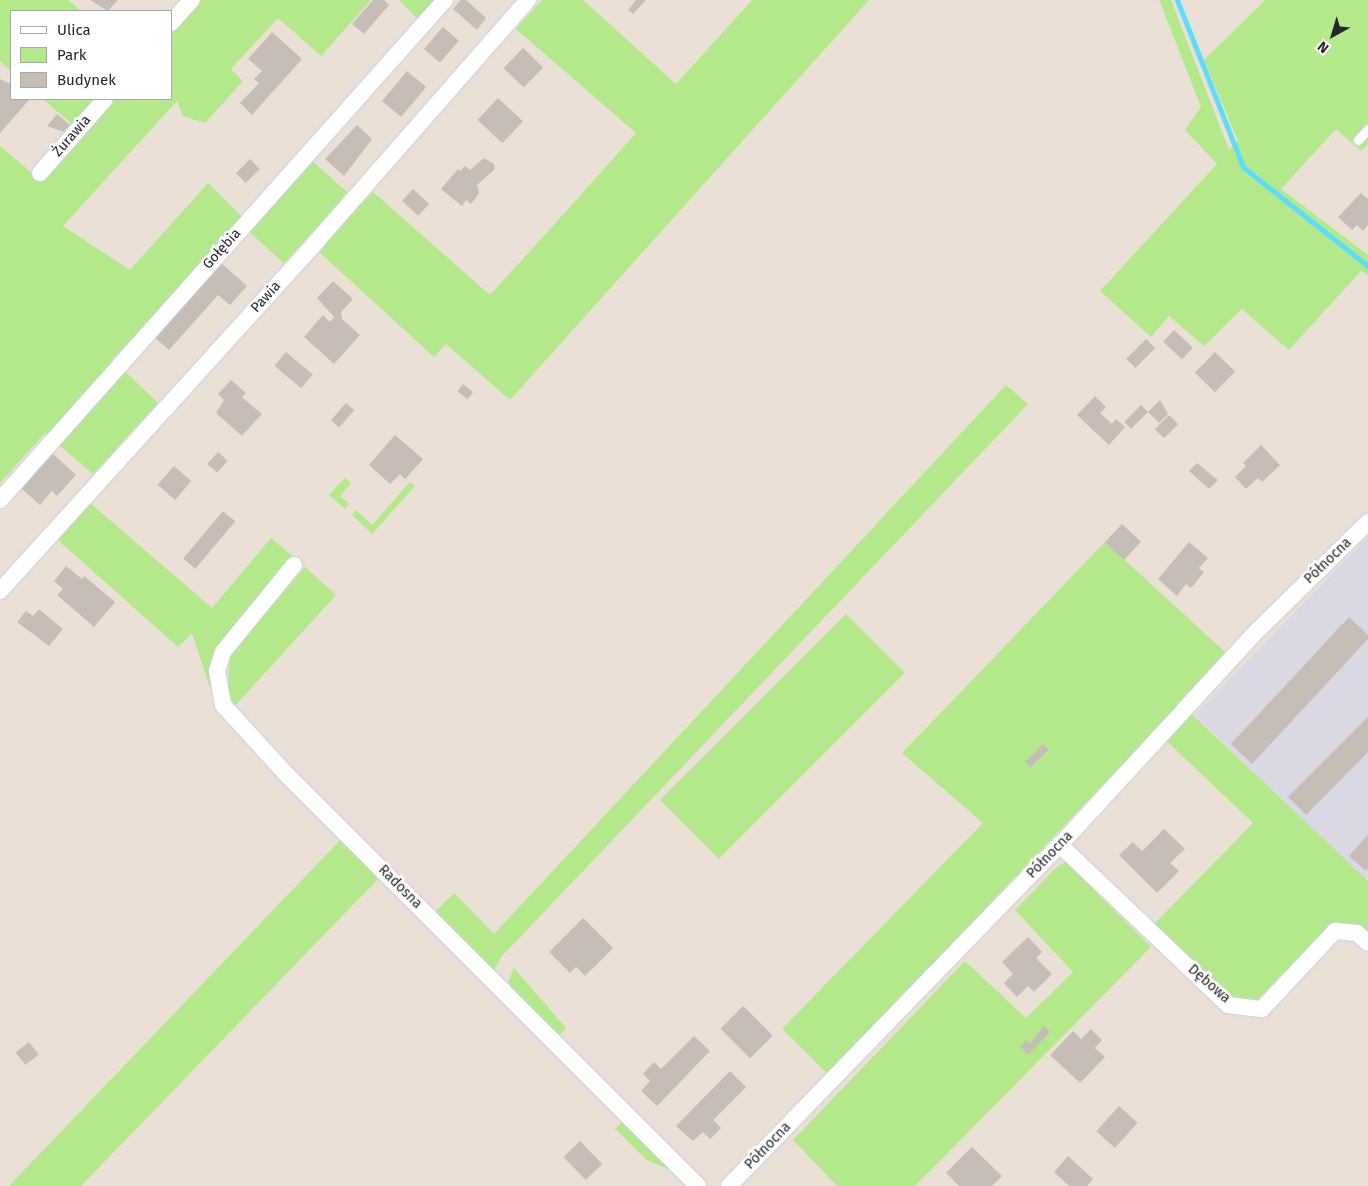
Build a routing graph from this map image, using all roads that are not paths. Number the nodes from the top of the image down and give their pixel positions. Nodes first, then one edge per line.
1 (192, 0) edge
2 (446, 0) edge
3 (528, 0) edge
4 (172, 22) edge
5 (104, 100) edge
6 (1368, 129) edge
7 (1358, 140) dead end
8 (40, 173) dead end
9 (0, 500) edge
10 (1368, 522) edge
11 (294, 565) dead end
12 (0, 591) edge
13 (1060, 845) junction
14 (1368, 943) edge
15 (698, 1186) edge
16 (729, 1186) edge

1 - 4 street
2 - 9 street, Gołębia
3 - 12 street, Pawia
5 - 8 street, Żurawia
6 - 7 lane
10 - 13 street, Północna
11 - 15 street, Radosna
13 - 14 street, Dębowa
13 - 16 street, Północna

